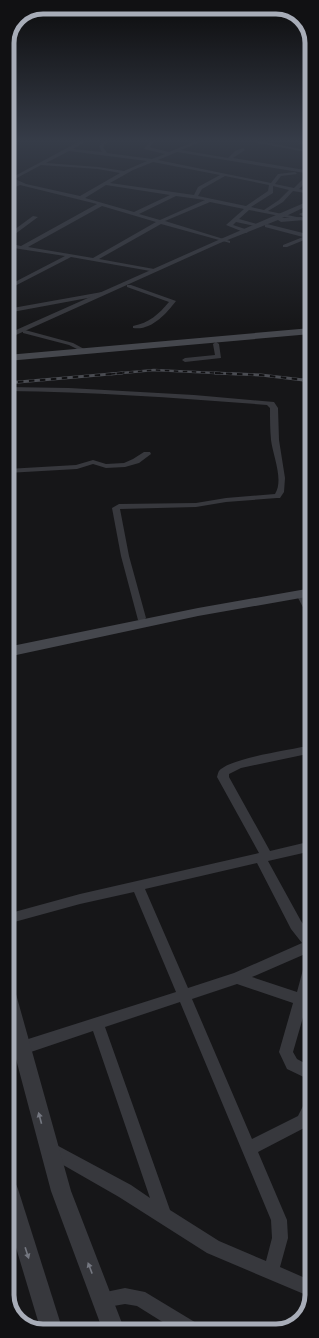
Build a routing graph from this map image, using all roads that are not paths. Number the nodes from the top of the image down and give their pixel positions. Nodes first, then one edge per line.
1 (96, 202) edge
2 (158, 202) edge
3 (203, 202) edge
4 (222, 202) edge
5 (255, 202) edge
6 (279, 202) edge
7 (101, 204) junction
8 (305, 206) edge
9 (248, 208) junction
10 (266, 210) junction
11 (305, 212) edge
12 (134, 214) junction
13 (293, 215) edge
14 (35, 217) dead end
15 (236, 220) junction
16 (162, 221) junction
17 (258, 226) junction
18 (266, 226) junction
19 (246, 231) junction
20 (14, 233) edge
21 (305, 235) edge
22 (305, 238) edge
23 (225, 241) junction
24 (14, 246) edge
25 (285, 246) dead end
26 (23, 247) junction
27 (71, 255) junction
28 (95, 259) junction
29 (154, 271) junction
30 (14, 284) edge
31 (129, 286) junction
32 (102, 294) junction
33 (14, 310) edge
34 (135, 327) dead end
35 (25, 332) junction
36 (305, 332) edge
37 (14, 334) edge
38 (305, 337) edge
39 (14, 338) edge
40 (216, 344) junction
41 (83, 350) junction
42 (14, 357) edge
43 (14, 360) edge
44 (185, 360) dead end
45 (14, 389) edge
46 (148, 454) dead end
47 (14, 471) edge
48 (305, 585) edge
49 (305, 593) edge
50 (141, 618) junction
51 (14, 643) edge
52 (14, 651) edge
53 (305, 751) edge
54 (305, 848) edge
55 (264, 857) junction
56 (138, 886) junction
57 (14, 917) edge
58 (305, 937) edge
59 (305, 948) edge
60 (237, 978) junction
61 (184, 996) junction
62 (305, 1001) edge
63 (305, 1007) edge
64 (14, 1017) edge
65 (97, 1024) junction
66 (22, 1048) junction
67 (305, 1070) edge
68 (305, 1117) edge
69 (49, 1149) junction
70 (249, 1149) junction
71 (14, 1208) edge
72 (164, 1216) junction
73 (270, 1271) junction
74 (305, 1286) edge
75 (102, 1300) junction
76 (50, 1324) edge
77 (111, 1324) edge
78 (182, 1324) edge

1 - 7 street
2 - 12 street
3 - 16 street
4 - 9 street
5 - 9 street
6 - 10 street
7 - 12 street
7 - 26 street
8 - 13 street
9 - 10 street
9 - 15 street
10 - 13 street
11 - 13 street
12 - 16 street
13 - 17 street
13 - 18 street
14 - 20 street
15 - 17 street
15 - 19 street
16 - 23 street
16 - 28 street
17 - 19 street
18 - 21 street
18 - 23 street
19 - 23 street
22 - 25 street
23 - 29 street
23 - 31 street
24 - 26 street
26 - 27 street
27 - 28 street
27 - 30 street
28 - 29 street
29 - 32 street
31 - 34 street
31 - 35 street
32 - 33 street
32 - 37 street
35 - 39 street
35 - 41 street
36 - 41 main road
38 - 40 main road
40 - 43 main road
40 - 44 street
41 - 42 main road
45 - 50 street
46 - 47 street
48 - 50 main road
49 - 52 main road
50 - 51 main road
53 - 55 street
54 - 55 street
55 - 56 street
55 - 58 street
56 - 57 street
56 - 61 street
59 - 60 street
60 - 61 street
60 - 62 street
61 - 65 street
61 - 70 street
63 - 67 street
64 - 66 street
65 - 66 street
65 - 72 street
69 -> 66 street
68 - 70 street
69 - 72 street
75 -> 69 street
70 - 73 street
71 -> 76 street
72 - 73 street
73 - 74 street
75 - 77 street
75 - 78 street

